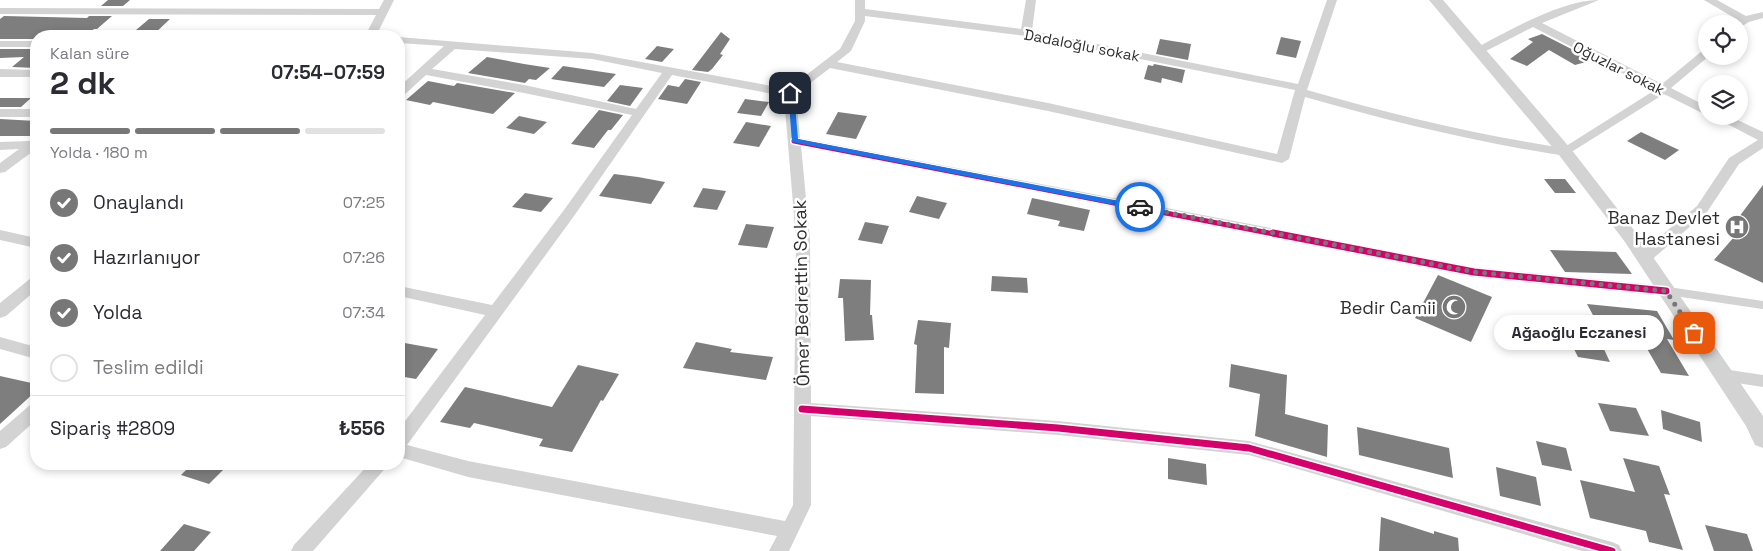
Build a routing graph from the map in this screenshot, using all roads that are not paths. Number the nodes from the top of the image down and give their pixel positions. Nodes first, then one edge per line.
1 (153, 0) edge
2 (247, 0) edge
3 (389, 0) edge
4 (1031, 0) edge
5 (1332, 0) edge
6 (1436, 0) edge
7 (1594, 0) edge
8 (1709, 0) edge
9 (860, 6) edge
10 (0, 11) edge
11 (140, 11) junction
12 (236, 12) junction
13 (382, 12) junction
14 (1732, 15) edge
15 (1763, 15) edge
16 (1748, 20) edge
17 (1533, 23) junction
18 (373, 30) edge
19 (1026, 34) junction
20 (405, 40) edge
21 (0, 44) edge
22 (30, 44) edge
23 (452, 45) junction
24 (1478, 51) junction
25 (1698, 60) edge
26 (827, 64) junction
27 (424, 71) junction
28 (669, 71) junction
29 (0, 73) edge
30 (30, 74) edge
31 (405, 88) edge
32 (1301, 90) junction
33 (1662, 90) junction
34 (790, 93) junction
35 (1698, 107) edge
36 (0, 113) edge
37 (639, 113) junction
38 (30, 114) edge
39 (1736, 125) edge
40 (1763, 138) edge
41 (794, 140) junction
42 (1763, 142) edge
43 (30, 144) edge
44 (0, 146) edge
45 (30, 148) edge
46 (1565, 152) junction
47 (0, 169) edge
48 (0, 235) edge
49 (30, 242) edge
50 (1644, 258) junction
51 (30, 287) edge
52 (1666, 291) junction
53 (405, 292) edge
54 (1763, 305) edge
55 (496, 311) junction
56 (0, 312) edge
57 (0, 343) edge
58 (30, 351) edge
59 (1723, 375) junction
60 (1763, 381) edge
61 (802, 409) junction
62 (30, 415) edge
63 (405, 434) edge
64 (1763, 439) edge
65 (0, 442) edge
66 (405, 452) edge
67 (375, 470) edge
68 (790, 530) junction
69 (301, 551) edge
70 (779, 551) edge
71 (1612, 551) edge

1 - 11 street
2 - 12 street
3 - 13 street
4 - 19 street
5 - 32 street
6 - 24 street
7 - 17 street
8 - 14 street
9 - 19 street, Dadaloğlu sokak
9 - 26 street
10 - 11 street
11 - 12 street
12 - 13 street
13 - 18 street
15 - 16 street
17 - 24 street
17 - 33 street, Oğuzlar sokak
19 - 32 street, Dadaloğlu sokak
20 - 23 street
21 - 22 street
23 - 27 street
23 - 28 street
24 - 46 street
25 - 33 street
26 - 32 street
26 - 34 street
27 - 31 street
27 - 37 street
28 - 34 street
28 - 37 street
29 - 30 street
32 - 46 street, Dadaloğlu sokak
33 - 35 street, Oğuzlar sokak
33 - 46 street
34 - 41 street, Ömer Bedrettin Sokak
36 - 38 street
37 - 55 street
39 - 40 street
41 - 52 street
41 - 61 street, Ömer Bedrettin Sokak
42 - 50 street
43 - 44 street
45 - 47 street
46 - 50 street
48 - 49 street
50 - 52 street
51 - 56 street
52 - 54 lane
52 - 59 street
53 - 55 street
55 - 63 street
57 - 58 street
59 - 60 street
59 - 64 street
61 - 68 street, Ömer Bedrettin Sokak
61 - 71 street
62 - 65 street
66 - 68 street
67 - 69 street
68 - 70 street, Ömer Bedrettin Sokak

